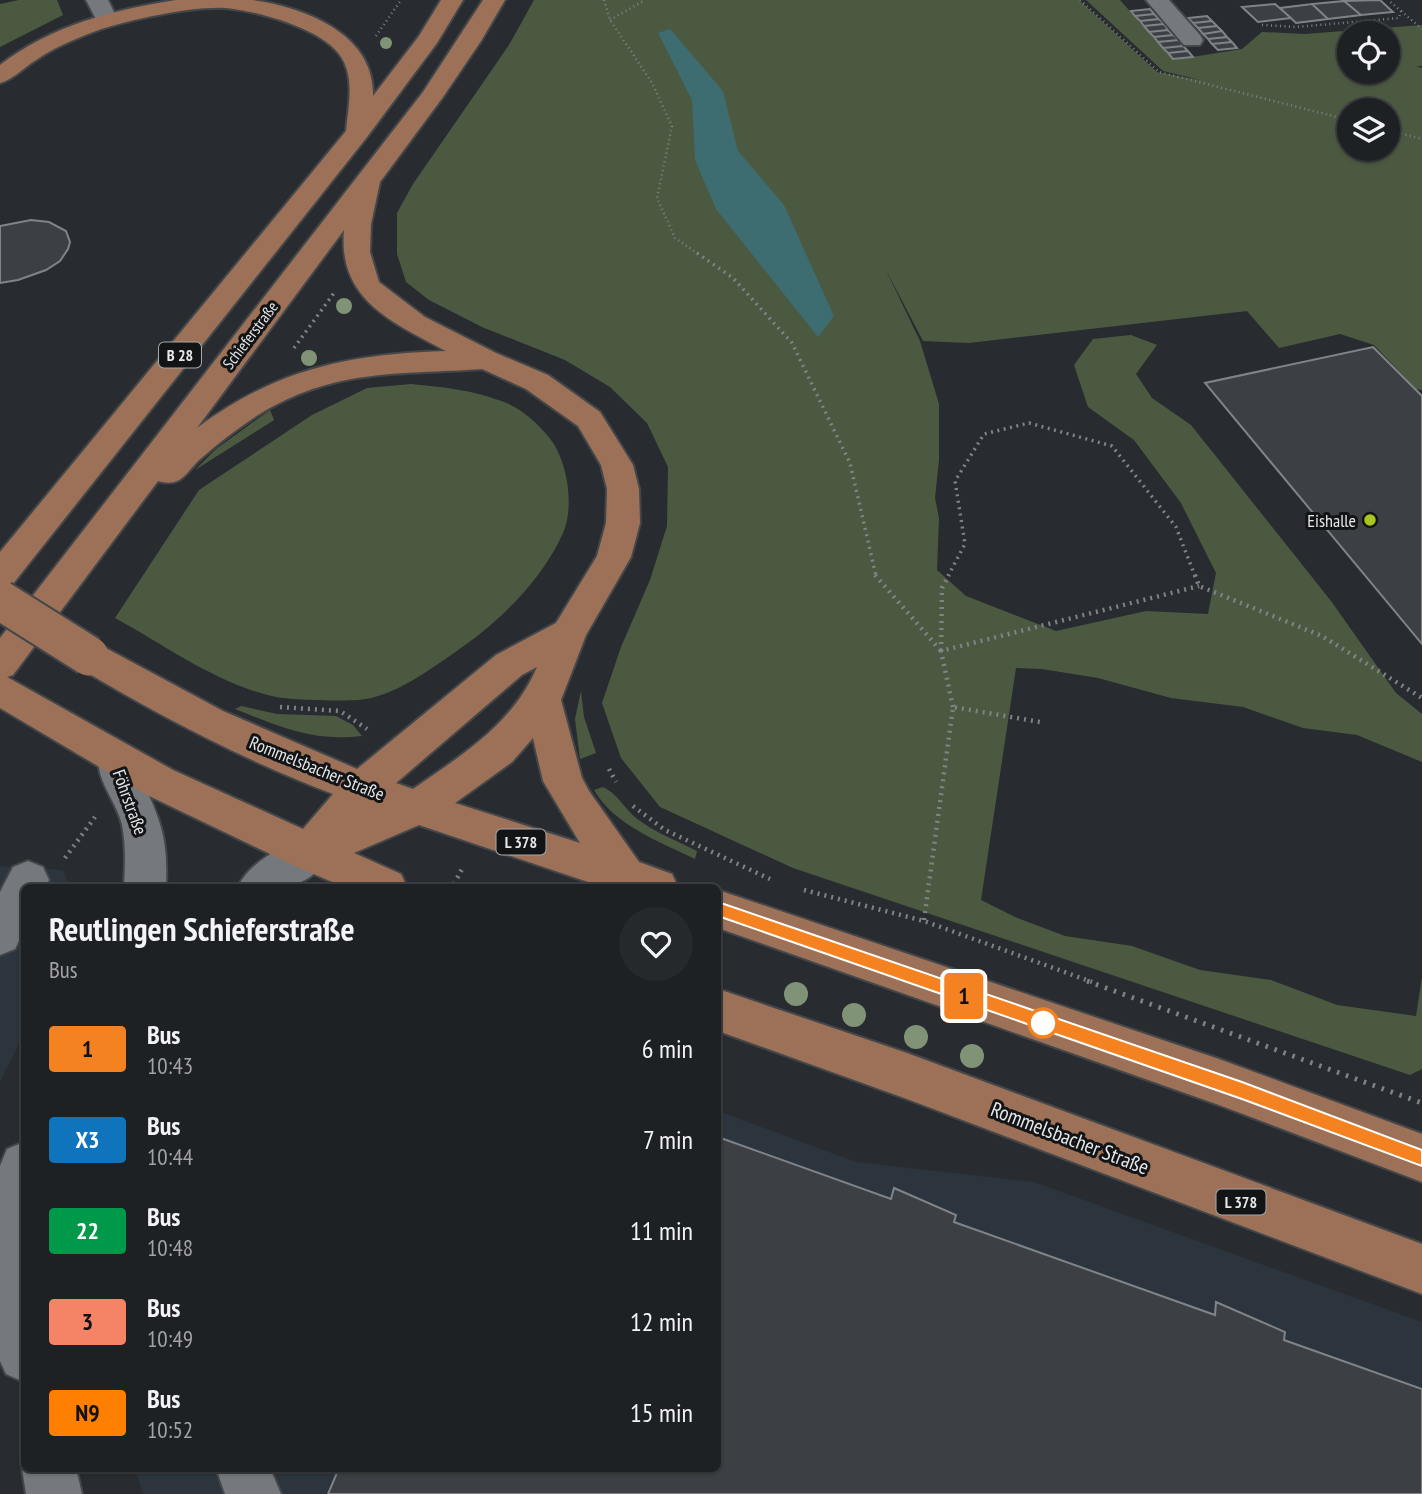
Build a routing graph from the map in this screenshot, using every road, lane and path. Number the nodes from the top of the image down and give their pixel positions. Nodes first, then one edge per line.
1 (401, 0) edge
2 (452, 0) edge
3 (604, 0) edge
4 (645, 0) edge
5 (1080, 0) edge
6 (1157, 0) edge
7 (1388, 0) edge
8 (233, 1) edge
9 (494, 2) edge
10 (102, 10) edge
11 (1401, 11) junction
12 (610, 20) junction
13 (1262, 25) dead end
14 (1422, 29) edge
15 (1192, 40) dead end
16 (357, 63) junction
17 (0, 76) edge
18 (1337, 117) edge
19 (358, 132) junction
20 (1400, 133) edge
21 (1422, 139) edge
22 (367, 182) junction
23 (338, 289) dead end
24 (290, 354) dead end
25 (485, 360) junction
26 (70, 572) junction
27 (0, 576) edge
28 (1199, 586) junction
29 (0, 600) edge
30 (569, 633) junction
31 (941, 651) junction
32 (0, 666) edge
33 (0, 690) edge
34 (1422, 698) edge
35 (542, 700) junction
36 (953, 707) junction
37 (340, 711) dead end
38 (1040, 722) dead end
39 (374, 734) dead end
40 (103, 751) junction
41 (609, 769) dead end
42 (364, 787) junction
43 (621, 790) dead end
44 (627, 801) dead end
45 (417, 808) junction
46 (98, 814) dead end
47 (309, 853) junction
48 (462, 869) dead end
49 (45, 872) joint
50 (772, 880) dead end
51 (641, 882) edge
52 (36, 884) edge
53 (145, 884) edge
54 (263, 884) edge
55 (379, 884) edge
56 (454, 884) dead end
57 (795, 888) dead end
58 (21, 906) edge
59 (721, 910) edge
60 (924, 921) junction
61 (0, 935) edge
62 (721, 1011) edge
63 (1422, 1103) edge
64 (1422, 1158) edge
65 (21, 1180) edge
66 (1422, 1269) edge
67 (15, 1349) edge
68 (50, 1472) edge
69 (245, 1472) edge
70 (54, 1494) edge
71 (253, 1494) edge

1 - 16 path
2 - 19 main road, B 28
3 - 12 path
4 - 12 path
5 - 18 path
6 - 15 street
7 - 11 path
8 - 10 main road
8 - 16 main road
9 - 22 main road, Schieferstraße / B 28
10 - 17 main road
11 - 13 path
11 - 14 path
12 - 31 path
16 - 19 main road
19 - 27 main road, B 28
20 - 21 path
22 - 25 main road
22 - 26 main road, Schieferstraße / B 28
23 - 24 path
25 - 26 main road
25 - 30 main road
26 - 32 main road, Schieferstraße / B 28
28 - 31 path
28 - 31 path
28 - 34 path
29 - 42 main road, Rommelsbacher Straße / L 378, bridge
30 - 35 main road
30 - 42 main road
31 - 36 path
33 - 40 main road
35 - 45 main road
35 - 51 main road
36 - 38 path
36 - 60 path
37 - 39 path
40 - 47 main road
40 - 53 street, Föhrstraße
41 - 43 path
42 - 45 main road, Rommelsbacher Straße / L 378
42 - 47 main road
44 - 50 path
45 - 47 main road
45 - 51 main road, Rommelsbacher Straße / L 378
46 - 49 path
47 - 54 street
47 - 55 main road
48 - 56 path
49 - 52 street
57 - 60 path
58 - 61 street
59 - 64 main road
60 - 63 path
62 - 66 main road, Rommelsbacher Straße / L 378
65 - 67 street
68 - 70 street
69 - 71 street

